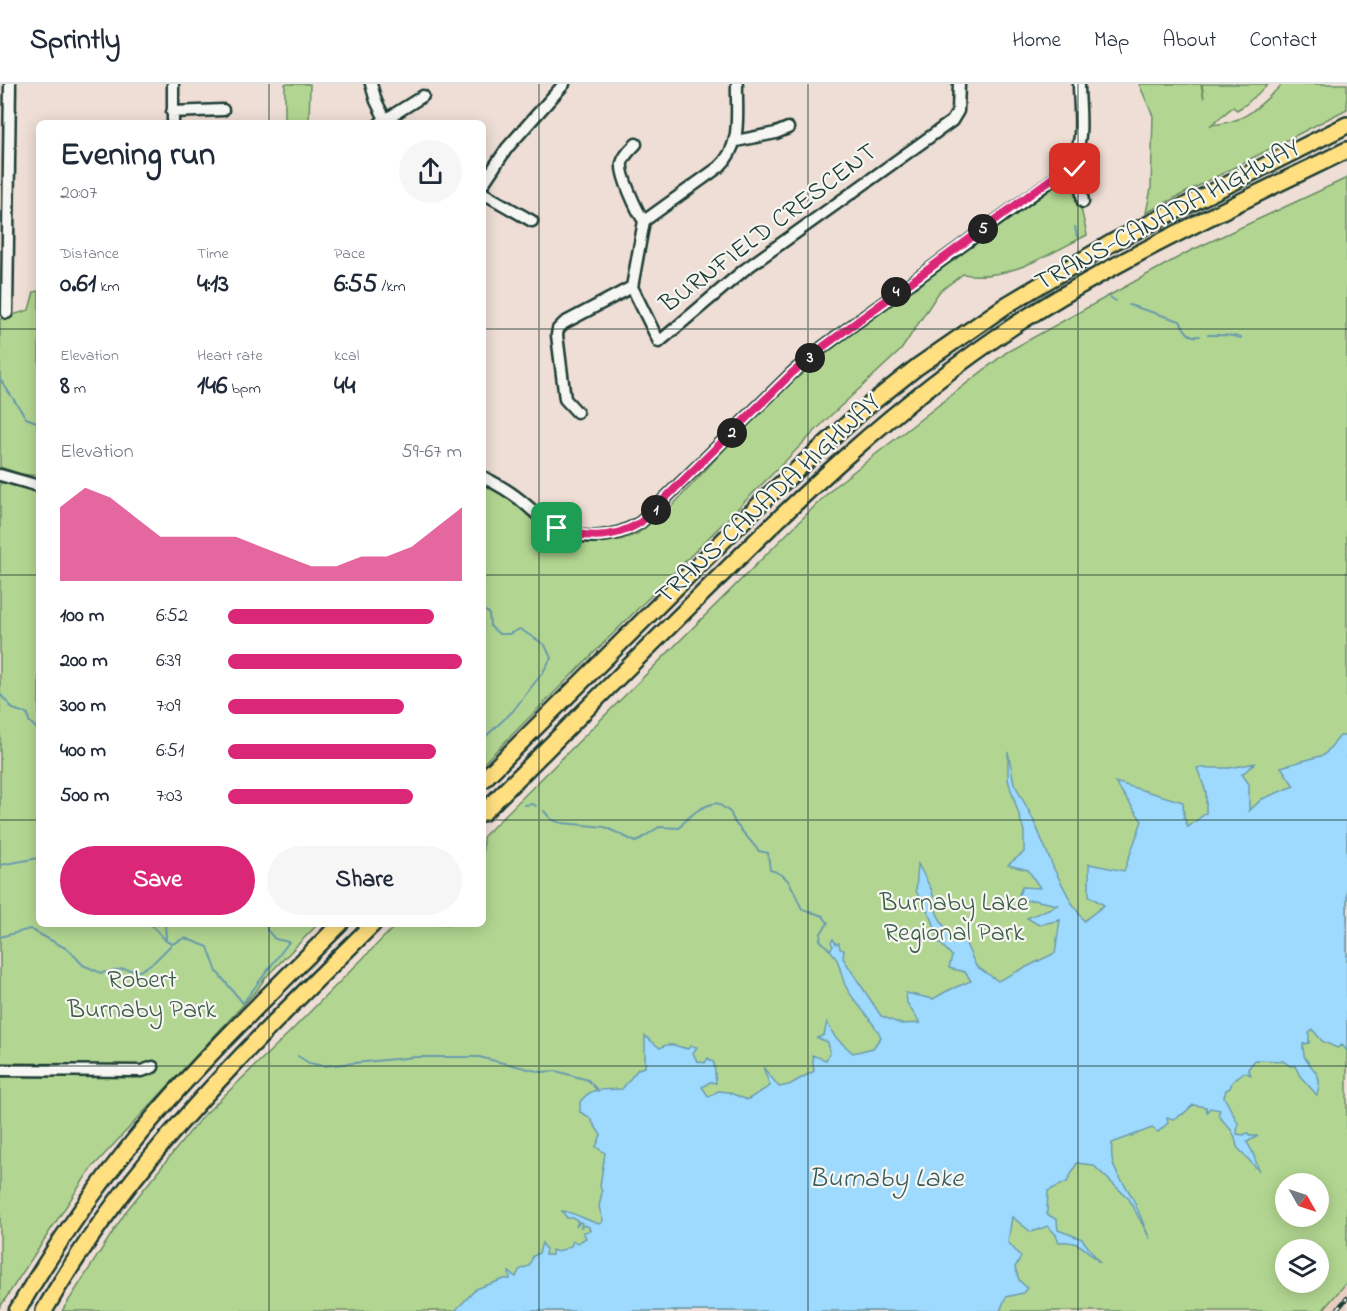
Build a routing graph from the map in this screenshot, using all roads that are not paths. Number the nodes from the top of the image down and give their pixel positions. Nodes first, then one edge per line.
1 (10, 84) edge
2 (173, 84) edge
3 (371, 84) edge
4 (564, 84) edge
5 (737, 84) edge
6 (959, 84) edge
7 (1079, 84) edge
8 (423, 96) dead end
9 (223, 110) dead end
10 (172, 118) edge
11 (383, 120) edge
12 (387, 120) edge
13 (1347, 125) edge
14 (788, 128) dead end
15 (736, 141) junction
16 (636, 144) dead end
17 (1347, 150) edge
18 (1070, 165) junction
19 (486, 180) edge
20 (486, 195) edge
21 (1083, 202) dead end
22 (532, 221) dead end
23 (644, 221) junction
24 (632, 287) junction
25 (7, 313) dead end
26 (577, 412) dead end
27 (0, 475) edge
28 (486, 479) edge
29 (36, 485) edge
30 (486, 777) edge
31 (486, 810) edge
32 (337, 927) edge
33 (370, 927) edge
34 (153, 1067) dead end
35 (0, 1070) edge
36 (18, 1311) edge
37 (44, 1311) edge

1 - 25 street
2 - 10 street
3 - 11 street
4 - 19 street
5 - 15 street
6 - 24 street, BURNFIELD CRESCENT
7 - 18 street
8 - 12 street
9 - 10 street
13 - 30 highway, TRANS-CANADA HIGHWAY
14 - 15 street
15 - 23 street
16 - 23 street
17 - 31 highway, TRANS-CANADA HIGHWAY
18 - 21 street
18 - 28 street
20 - 22 street
23 - 24 street, BURNFIELD CRESCENT
24 - 26 street
27 - 29 street
32 - 36 highway
33 - 37 highway
34 - 35 street

